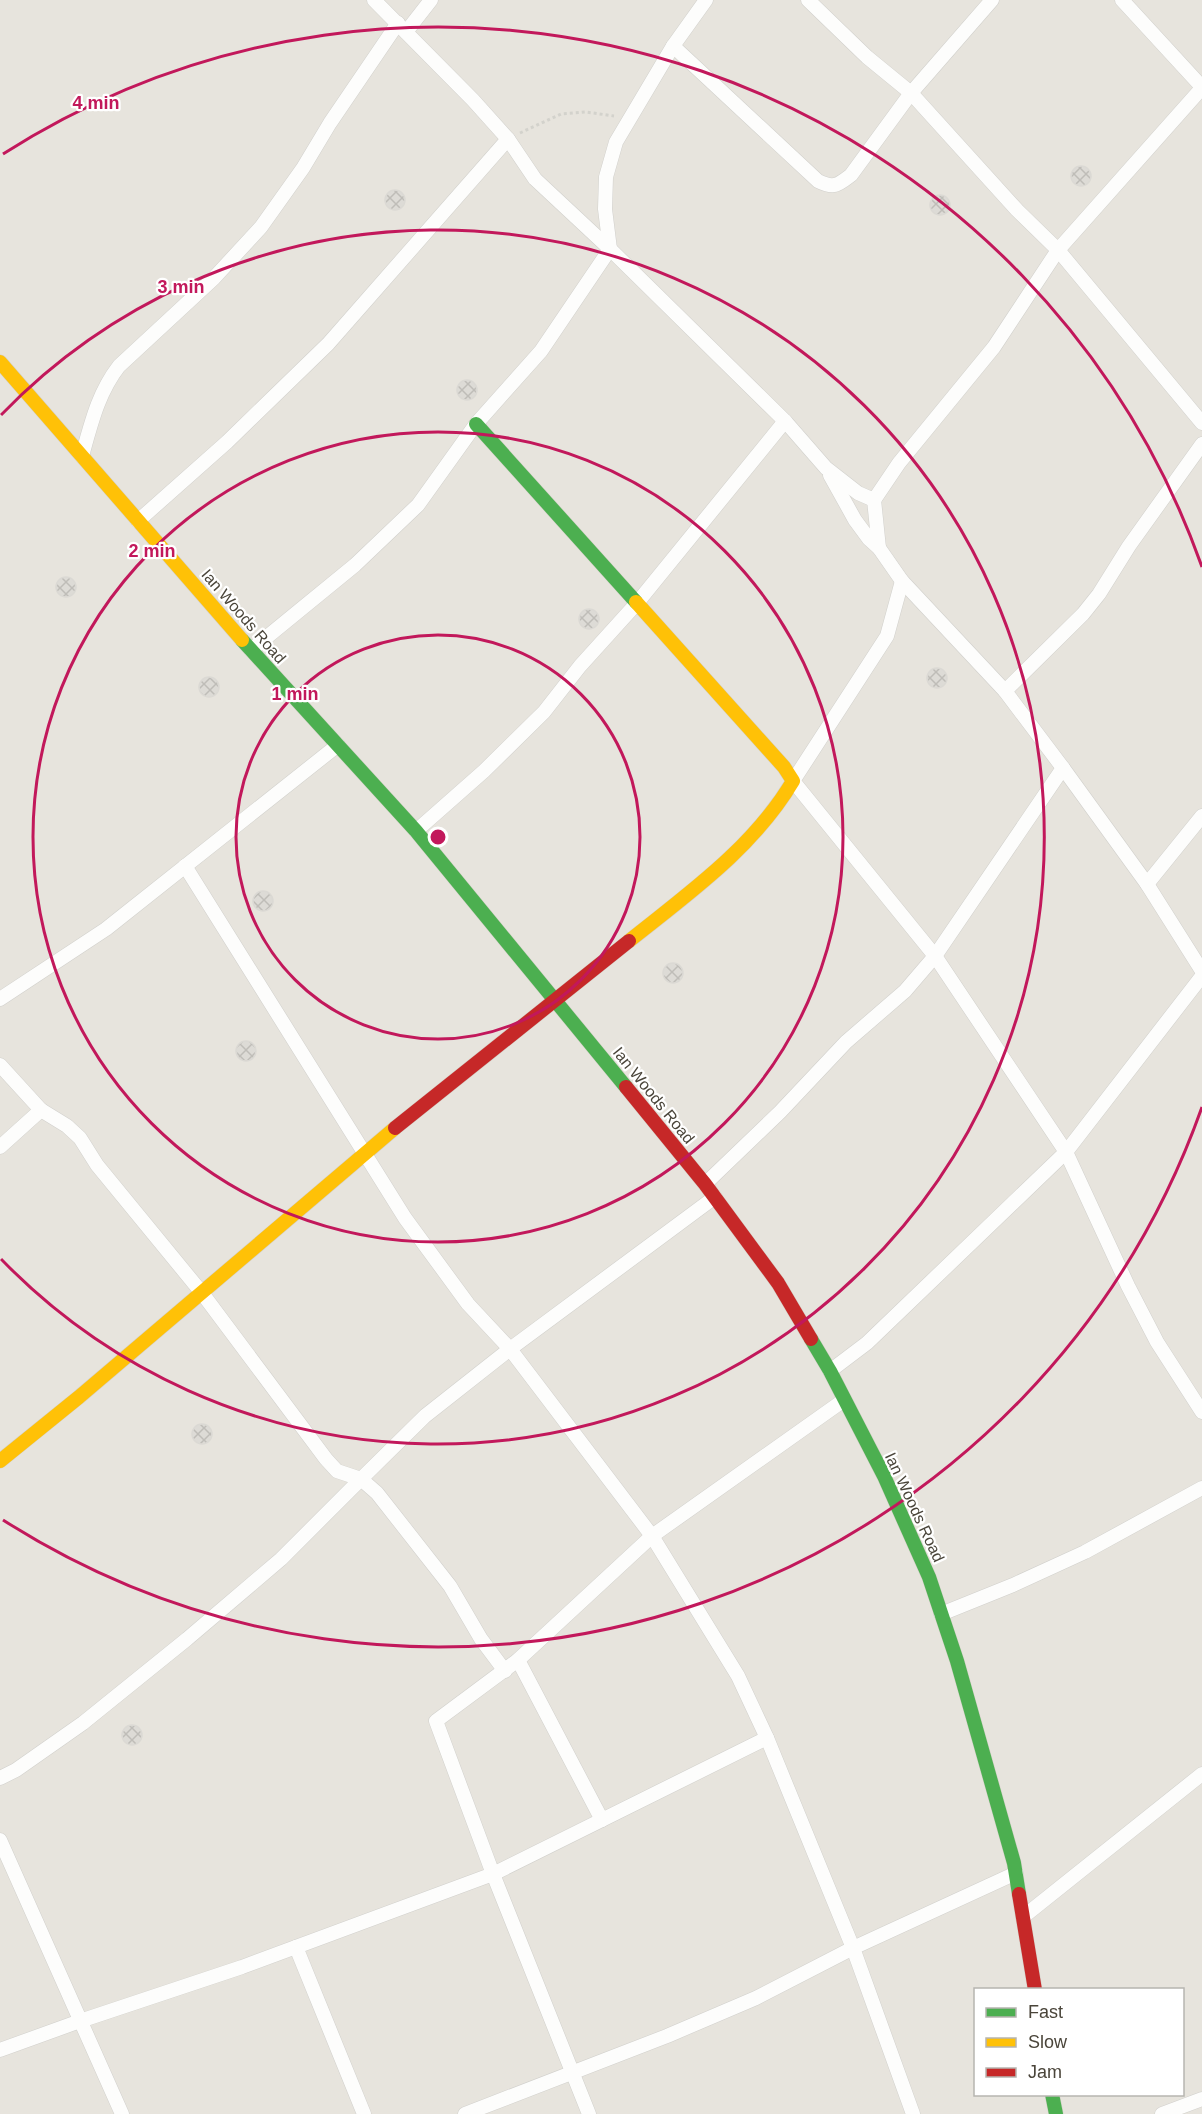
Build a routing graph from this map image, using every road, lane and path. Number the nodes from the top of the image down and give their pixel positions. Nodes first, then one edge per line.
1 (374, 0) edge
2 (431, 0) edge
3 (706, 0) edge
4 (808, 0) edge
5 (992, 0) edge
6 (1122, 0) edge
7 (402, 28) junction
8 (674, 46) junction
9 (1202, 87) edge
10 (911, 93) junction
11 (629, 119) junction
12 (508, 139) junction
13 (610, 249) junction
14 (1058, 250) junction
15 (0, 362) edge
16 (785, 421) junction
17 (1202, 423) edge
18 (476, 424) junction
19 (1202, 444) edge
20 (82, 456) junction
21 (826, 468) junction
22 (874, 500) junction
23 (138, 521) junction
24 (879, 548) junction
25 (902, 581) junction
26 (638, 603) junction
27 (251, 650) junction
28 (1005, 691) junction
29 (338, 745) junction
30 (1063, 768) junction
31 (793, 781) junction
32 (1202, 816) edge
33 (416, 831) junction
34 (186, 866) junction
35 (1147, 884) junction
36 (935, 956) junction
37 (1202, 971) edge
38 (1202, 976) edge
39 (0, 999) edge
40 (555, 1002) junction
41 (0, 1065) edge
42 (41, 1110) junction
43 (0, 1147) edge
44 (1066, 1152) junction
45 (364, 1153) junction
46 (705, 1184) junction
47 (715, 1197) junction
48 (202, 1293) junction
49 (510, 1349) junction
50 (830, 1371) junction
51 (844, 1400) junction
52 (1202, 1412) edge
53 (0, 1461) edge
54 (361, 1479) junction
55 (1202, 1488) edge
56 (652, 1536) junction
57 (941, 1614) junction
58 (518, 1660) junction
59 (505, 1671) junction
60 (767, 1738) junction
61 (1202, 1774) edge
62 (0, 1778) edge
63 (602, 1820) junction
64 (0, 1840) edge
65 (1016, 1873) junction
66 (493, 1874) junction
67 (1023, 1917) junction
68 (296, 1947) junction
69 (853, 1948) junction
70 (1035, 1988) edge
71 (80, 2021) junction
72 (0, 2050) edge
73 (574, 2073) junction
74 (1052, 2096) edge
75 (1202, 2099) edge
76 (122, 2114) edge
77 (364, 2114) edge
78 (465, 2114) edge
79 (589, 2114) edge
80 (914, 2114) edge
81 (1056, 2114) edge
82 (1162, 2114) edge

1 - 7 street
2 - 7 street
3 - 8 street
4 - 10 street
5 - 10 street
6 - 9 street
7 - 12 street
7 - 20 street
8 - 10 street
8 - 11 street
9 - 14 street
10 - 14 street
11 - 12 path
11 - 13 street
12 - 13 street
12 - 23 street
13 - 16 street
13 - 18 street
14 - 17 street
14 - 22 street
15 - 20 street, Ian Woods Road
16 - 21 street
16 - 26 street
18 - 26 street
18 - 27 street
19 - 28 street
20 - 23 street, Ian Woods Road
21 - 22 street
21 - 24 street
22 - 24 street
23 - 27 street, Ian Woods Road
24 - 25 street
25 - 28 street
25 - 31 street
26 - 31 street
26 - 33 street
27 - 29 street, Ian Woods Road
28 - 30 street
29 - 33 street, Ian Woods Road
29 - 34 street
30 - 35 street
30 - 36 street
31 - 36 street
31 - 40 street
32 - 35 street
33 - 40 street, Ian Woods Road
34 - 39 street
34 - 45 street
35 - 37 street
36 - 44 street
36 - 46 street
38 - 44 street
40 - 45 street
40 - 46 street, Ian Woods Road
41 - 42 street
42 - 43 street
42 - 48 street
44 - 50 street
44 - 52 street
45 - 48 street
45 - 49 street
46 - 47 street, Ian Woods Road
47 - 49 street
47 - 50 street, Ian Woods Road
48 - 53 street
48 - 54 street
49 - 54 street
49 - 56 street
50 - 51 street, Ian Woods Road
51 - 56 street
51 - 57 street, Ian Woods Road
54 - 59 street
54 - 62 street
55 - 57 street
56 - 58 street
56 - 60 street
57 - 65 street, Ian Woods Road
58 - 59 street
58 - 63 street
59 - 66 street
60 - 63 street
60 - 69 street
61 - 67 street
63 - 66 street
64 - 71 street
65 - 67 street, Ian Woods Road
65 - 69 street
66 - 68 street
66 - 73 street
67 - 70 street, Ian Woods Road
68 - 71 street
68 - 77 street
69 - 73 street
69 - 80 street
71 - 72 street
71 - 76 street
73 - 78 street
73 - 79 street
74 - 81 street
75 - 82 street

